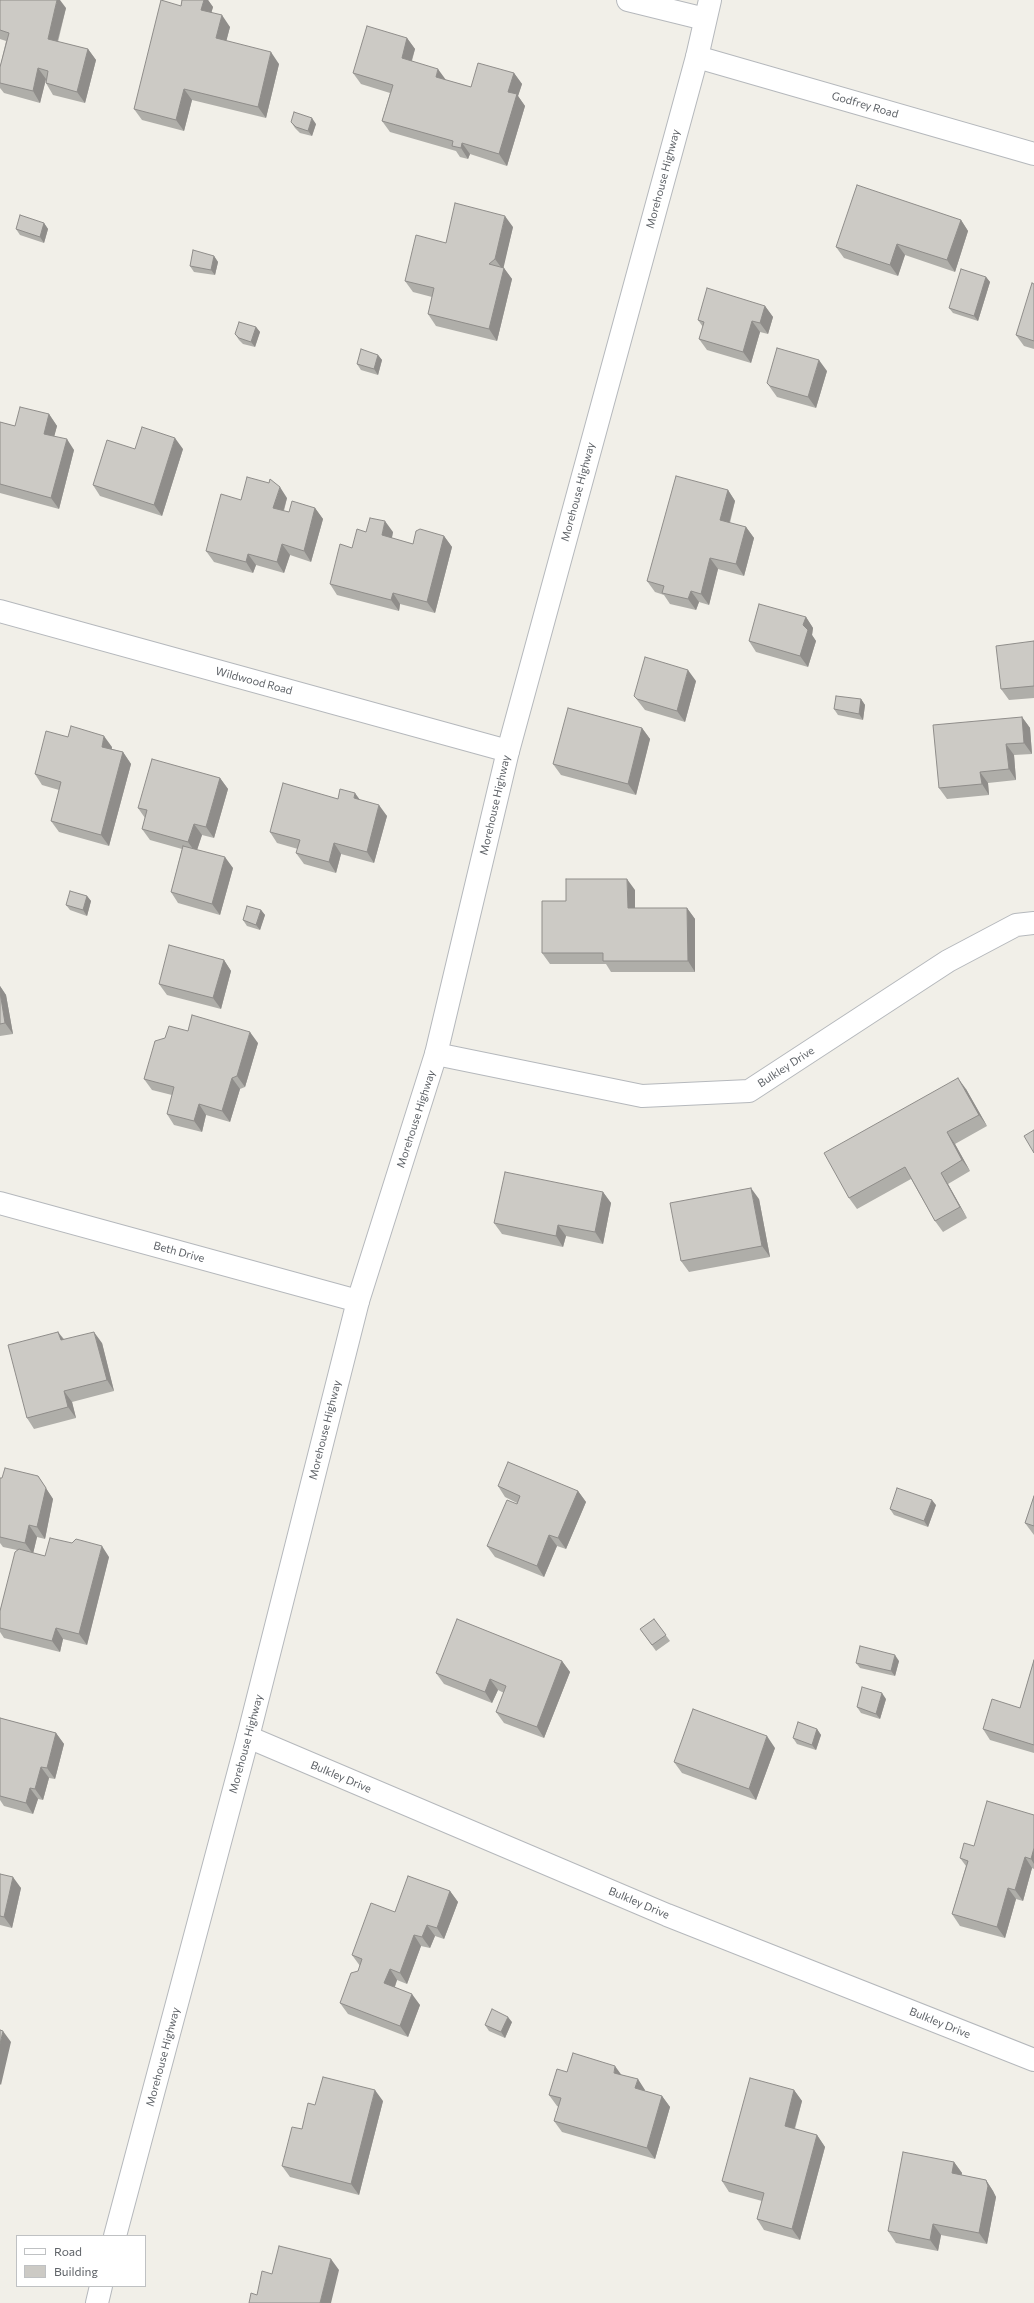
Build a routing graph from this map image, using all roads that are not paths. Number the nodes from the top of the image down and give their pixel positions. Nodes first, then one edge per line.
1 (628, 0) edge
2 (708, 9) edge
3 (697, 57) junction
4 (1034, 154) edge
5 (0, 611) edge
6 (508, 750) junction
7 (1034, 923) edge
8 (436, 1054) junction
9 (0, 1203) edge
10 (358, 1301) junction
11 (248, 1737) junction
12 (1034, 2060) edge
13 (115, 2235) edge
14 (101, 2287) edge
15 (97, 2303) edge

1 - 2 street
2 - 3 street, Morehouse Highway
3 - 4 street, Godfrey Road
3 - 6 street, Morehouse Highway
5 - 6 street, Wildwood Road
6 - 8 street, Morehouse Highway
7 - 8 street, Bulkley Drive
8 - 10 street, Morehouse Highway
9 - 10 street, Beth Drive
10 - 11 street, Morehouse Highway
11 - 12 street, Bulkley Drive
11 - 13 street, Morehouse Highway
14 - 15 street

